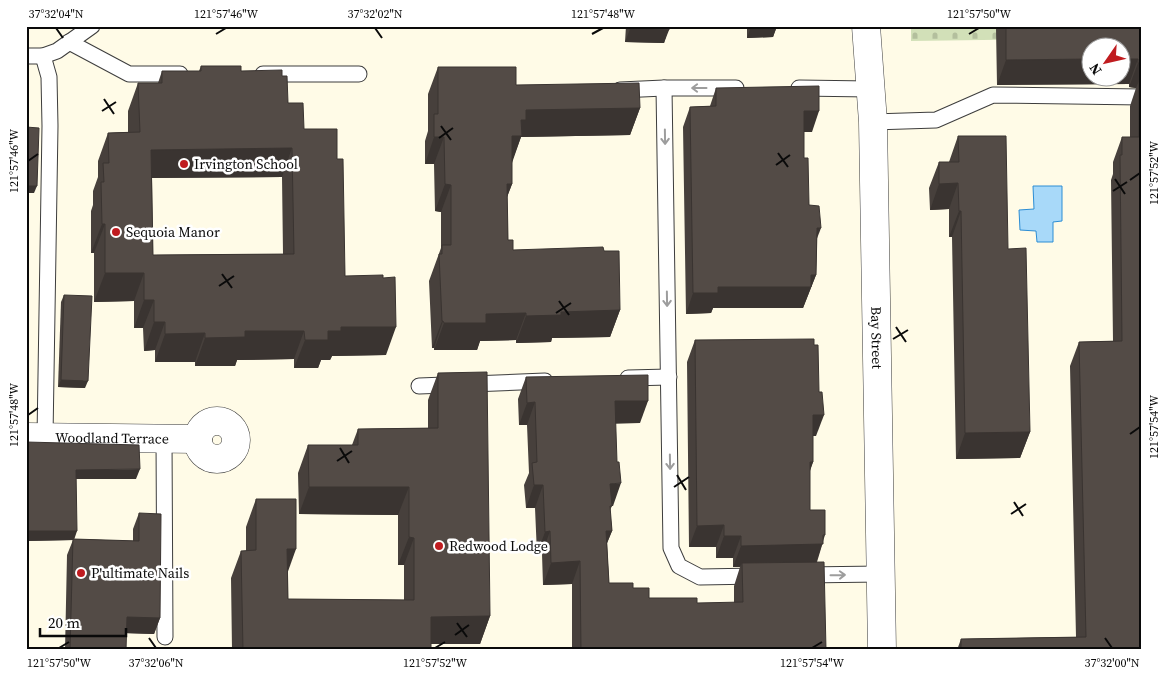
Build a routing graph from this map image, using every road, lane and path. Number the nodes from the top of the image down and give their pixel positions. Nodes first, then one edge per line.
1 (92, 26) edge
2 (866, 26) edge
3 (69, 42) junction
4 (26, 56) edge
5 (43, 56) junction
6 (192, 74) edge
7 (251, 74) edge
8 (358, 74) dead end
9 (664, 88) junction
10 (752, 88) edge
11 (782, 88) edge
12 (870, 88) junction
13 (605, 90) edge
14 (1142, 97) edge
15 (873, 122) junction
16 (668, 376) junction
17 (611, 379) edge
18 (563, 381) edge
19 (419, 386) dead end
20 (35, 437) edge
21 (164, 438) junction
22 (198, 439) dead end
23 (881, 574) junction
24 (165, 637) dead end
25 (882, 650) edge

1 - 3 lane
2 - 12 street, Bay Street
3 - 5 lane
3 - 6 lane
4 - 5 lane
5 - 20 lane
7 - 8 lane
10 -> 9 lane
9 - 13 lane
9 -> 16 lane
11 - 12 lane
12 - 15 street, Bay Street
14 - 15 lane
15 - 23 street, Bay Street
16 - 17 lane
16 -> 23 lane
18 - 19 lane
20 - 21 street, Woodland Terrace
21 - 22 street, Woodland Terrace
21 - 24 lane
23 - 25 street, Bay Street

